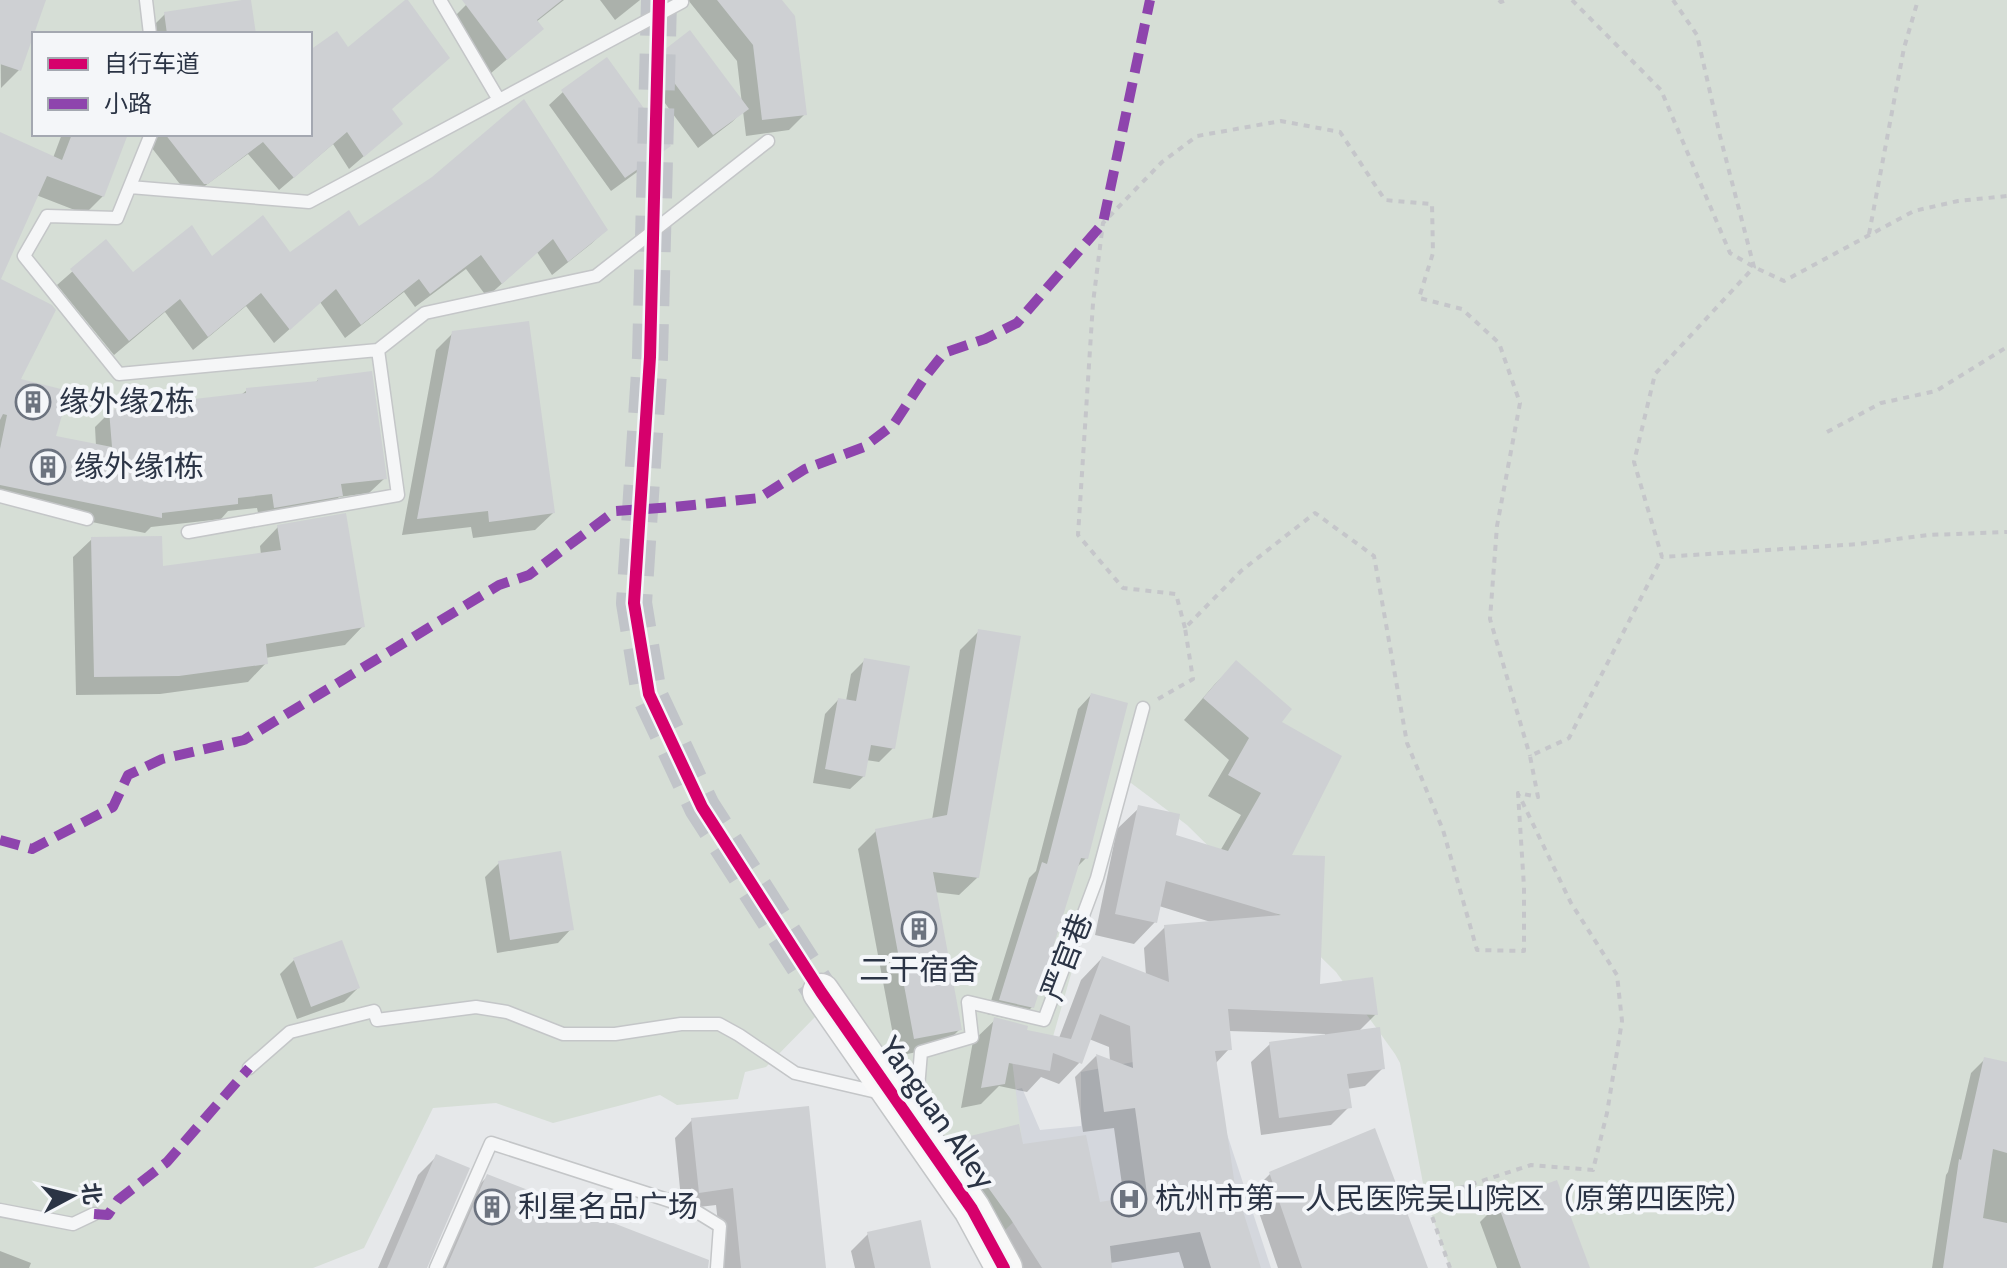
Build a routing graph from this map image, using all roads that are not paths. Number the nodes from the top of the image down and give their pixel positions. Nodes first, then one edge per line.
1 (146, 0) edge
2 (440, 0) edge
3 (682, 2) edge
4 (150, 32) edge
5 (499, 100) junction
6 (150, 136) edge
7 (768, 141) dead end
8 (130, 187) junction
9 (378, 350) junction
10 (0, 496) edge
11 (87, 519) dead end
12 (188, 532) dead end
13 (1143, 708) road end
14 (821, 992) tunnel mouth
15 (249, 1068) dead end
16 (892, 1095) junction
17 (915, 1127) junction
18 (0, 1210) edge
19 (94, 1214) dead end
20 (436, 1268) edge
21 (717, 1268) edge
22 (1004, 1268) edge

1 - 4 lane
2 - 5 lane
3 - 5 lane
5 - 8 lane
6 - 8 lane
7 - 9 lane
8 - 9 lane
9 - 12 lane
10 - 11 lane
13 - 17 lane, 严官巷
14 - 16 street, Yanguan Alley
15 - 16 lane
16 - 17 street, Yanguan Alley
17 - 22 street, Yanguan Alley
18 - 19 lane
20 - 21 lane

